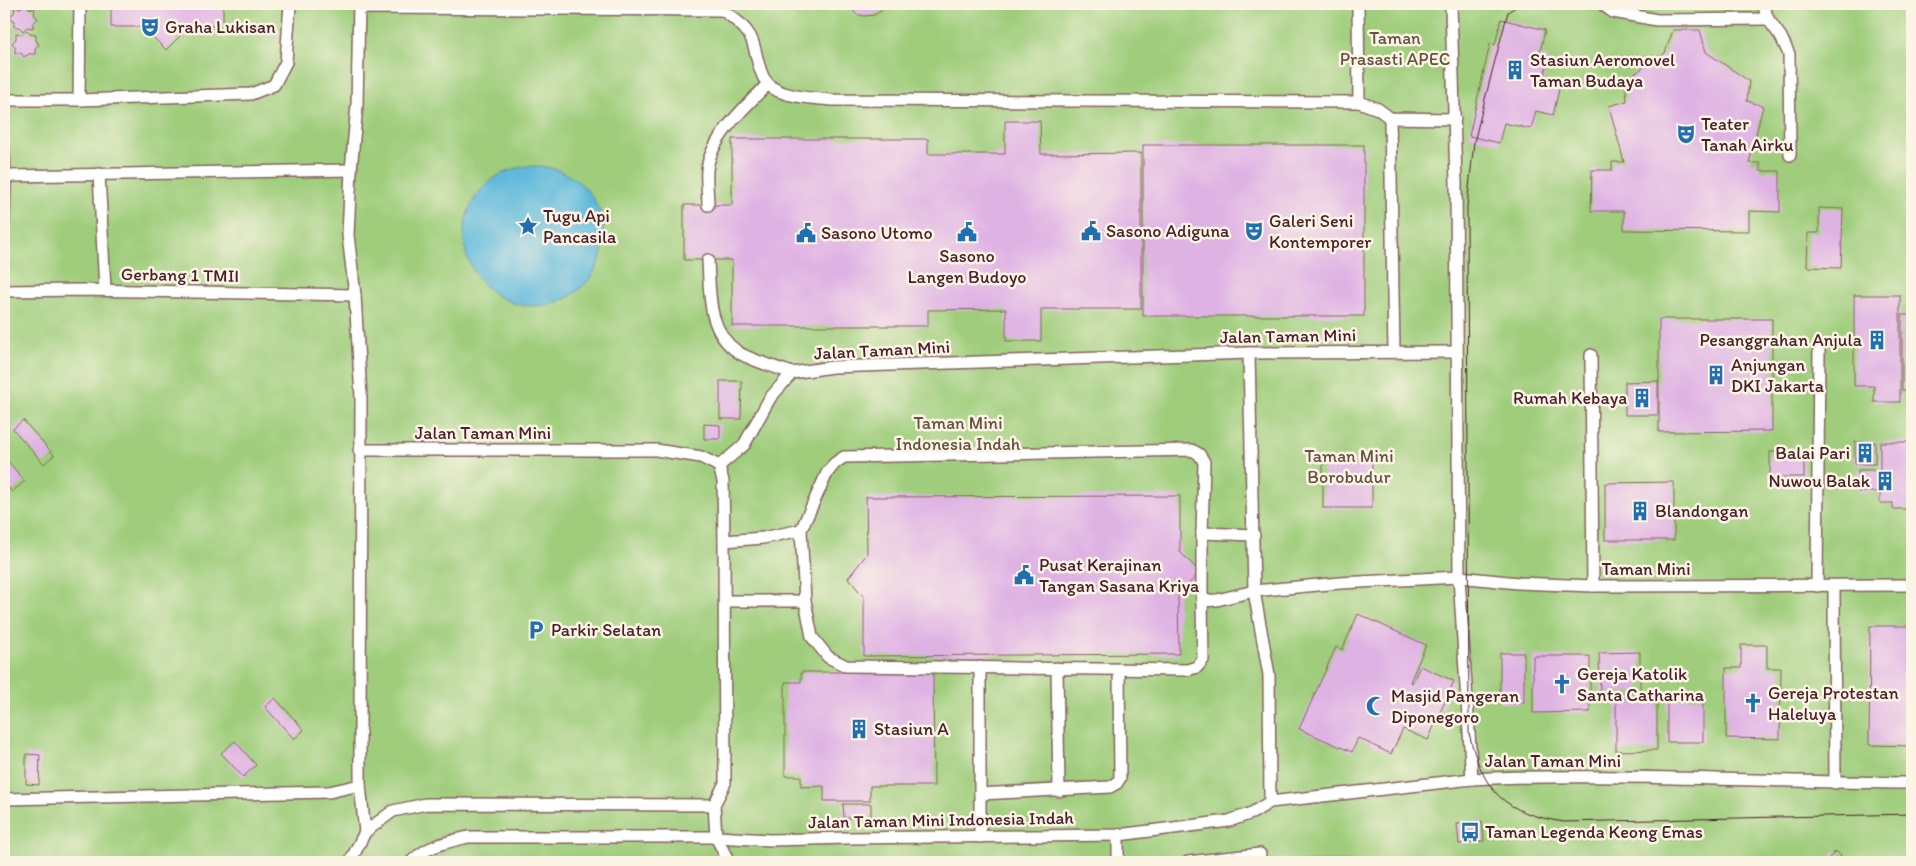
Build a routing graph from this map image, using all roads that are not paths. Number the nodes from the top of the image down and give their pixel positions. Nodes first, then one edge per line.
1 (80, 4) edge
2 (290, 4) edge
3 (1358, 4) edge
4 (1451, 4) edge
5 (1602, 4) edge
6 (1763, 4) edge
7 (359, 6) edge
8 (722, 7) edge
9 (1768, 19) junction
10 (768, 84) junction
11 (4, 100) edge
12 (78, 100) junction
13 (1359, 102) junction
14 (1390, 118) junction
15 (1454, 119) junction
16 (1790, 155) dead end
17 (351, 170) junction
18 (99, 174) junction
19 (12, 176) dead end
20 (708, 205) dead end
21 (708, 260) dead end
22 (105, 290) junction
23 (4, 291) edge
24 (355, 295) junction
25 (1819, 349) dead end
26 (1394, 352) junction
27 (1456, 352) junction
28 (1249, 354) junction
29 (1591, 355) dead end
30 (792, 373) junction
31 (359, 450) junction
32 (719, 466) junction
33 (801, 530) junction
34 (1202, 533) junction
35 (1254, 535) junction
36 (724, 541) junction
37 (1459, 577) junction
38 (1912, 585) edge
39 (1592, 586) junction
40 (1817, 586) junction
41 (1834, 586) junction
42 (1254, 591) junction
43 (726, 600) junction
44 (804, 601) junction
45 (1202, 601) junction
46 (980, 667) junction
47 (1057, 668) junction
48 (1119, 669) junction
49 (1472, 779) junction
50 (1834, 784) junction
51 (1912, 784) edge
52 (360, 785) junction
53 (1059, 791) junction
54 (980, 794) junction
55 (4, 799) edge
56 (1270, 802) junction
57 (714, 805) junction
58 (365, 832) junction
59 (716, 836) junction
60 (1118, 836) junction
61 (980, 837) junction
62 (1260, 854) dead end
63 (350, 862) edge
64 (411, 862) edge
65 (729, 862) edge
66 (1118, 862) edge
67 (1188, 862) edge

1 - 12 lane
2 - 12 lane
3 - 13 lane
4 - 15 lane, Jalan Taman Mini
5 - 9 lane
6 - 9 lane
7 - 8 lane
7 - 17 lane
8 - 10 lane
9 - 16 lane
10 - 13 lane
10 - 20 lane
11 - 12 lane
13 - 14 lane
14 - 15 lane
14 - 26 lane
15 - 27 lane, Jalan Taman Mini
17 - 18 lane
17 - 24 lane
18 - 19 lane
18 - 22 lane
21 - 30 lane
22 - 23 lane, Gerbang 1 TMII
22 - 24 lane, Gerbang 1 TMII
24 - 31 lane
25 - 40 lane
26 - 27 lane, Jalan Taman Mini
26 - 28 lane, Jalan Taman Mini
27 - 37 lane, Jalan Taman Mini
28 - 30 lane, Jalan Taman Mini
28 - 35 lane
29 - 39 lane
30 - 32 lane, Jalan Taman Mini
31 - 32 lane, Jalan Taman Mini
31 - 52 lane
32 - 36 lane
33 - 34 lane
33 - 36 lane
33 - 44 lane
34 - 35 lane
34 - 45 lane
35 - 42 lane
36 - 43 lane
37 - 39 lane, Taman Mini
37 - 42 lane, Taman Mini
37 - 49 lane, Jalan Taman Mini
38 - 41 lane, Taman Mini
39 - 40 lane, Taman Mini
40 - 41 lane, Taman Mini
41 - 50 lane
42 - 45 lane, Taman Mini
42 - 56 lane
43 - 44 lane
43 - 57 lane
44 - 46 lane
45 - 48 lane
46 - 47 lane
46 - 54 lane
47 - 48 lane
47 - 53 lane
48 - 53 lane
49 - 50 lane, Jalan Taman Mini
49 - 56 lane, Jalan Taman Mini Indonesia Indah
50 - 51 lane, Jalan Taman Mini
52 - 55 lane
52 - 58 lane
53 - 54 lane
54 - 61 lane
56 - 60 lane, Jalan Taman Mini Indonesia Indah
57 - 58 lane
57 - 59 lane
58 - 63 lane
59 - 61 lane, Jalan Taman Mini Indonesia Indah
59 - 64 lane, Jalan Taman Mini Indonesia Indah
59 - 65 lane
60 - 61 lane, Jalan Taman Mini Indonesia Indah
60 - 66 lane
62 - 67 lane

